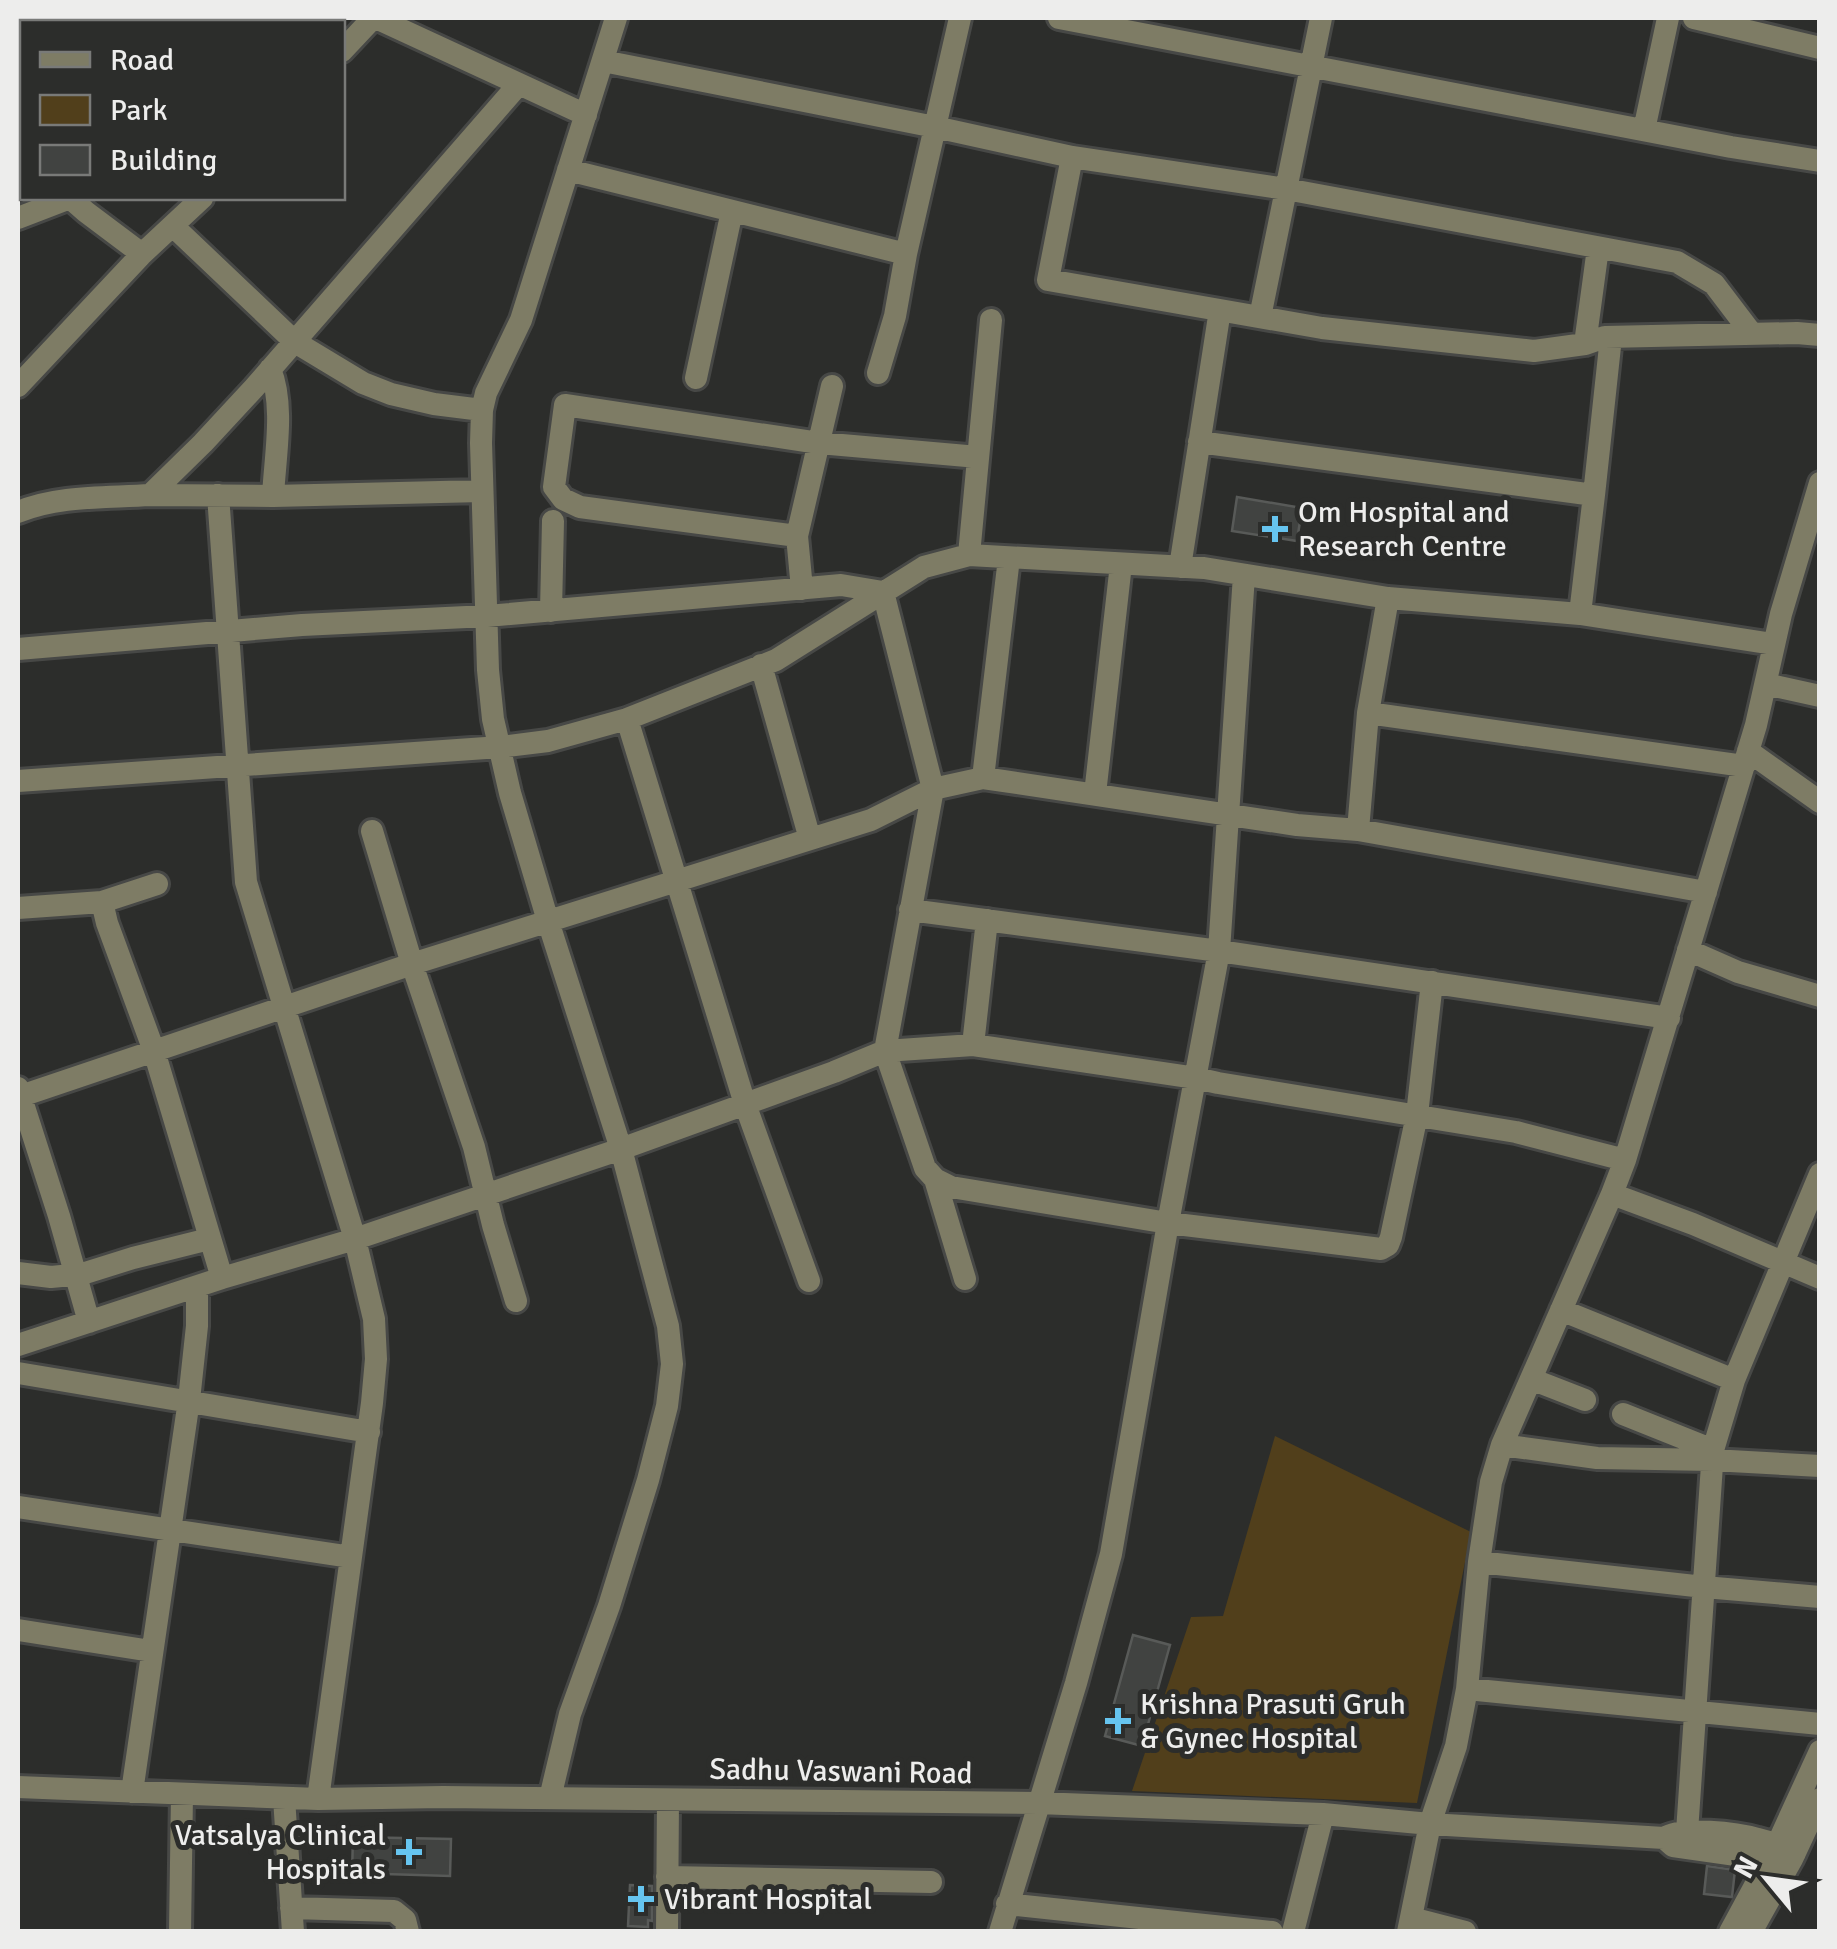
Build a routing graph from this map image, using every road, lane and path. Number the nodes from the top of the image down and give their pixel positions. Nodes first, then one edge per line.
1 (375, 18) edge
2 (616, 18) edge
3 (960, 18) edge
4 (1059, 18) edge
5 (1321, 18) edge
6 (1668, 18) edge
7 (1694, 18) edge
8 (345, 48) edge
9 (1820, 48) edge
10 (604, 60) junction
11 (1312, 67) junction
12 (520, 84) junction
13 (586, 115) junction
14 (935, 127) junction
15 (1644, 130) junction
16 (1072, 157) junction
17 (1820, 160) edge
18 (568, 170) junction
19 (1286, 189) junction
20 (65, 200) edge
21 (72, 200) edge
22 (200, 200) edge
23 (732, 210) junction
24 (18, 218) edge
25 (174, 226) junction
26 (1598, 248) junction
27 (142, 254) junction
28 (906, 254) junction
29 (1220, 310) junction
30 (1260, 317) junction
31 (992, 320) dead end
32 (1752, 334) junction
33 (1820, 335) edge
34 (1612, 337) junction
35 (295, 342) junction
36 (1584, 344) junction
37 (270, 369) junction
38 (878, 373) dead end
39 (696, 378) dead end
40 (18, 386) edge
41 (832, 386) dead end
42 (482, 410) junction
43 (818, 442) junction
44 (1199, 442) junction
45 (978, 457) junction
46 (1819, 488) edge
47 (482, 491) junction
48 (150, 495) junction
49 (218, 495) junction
50 (1594, 495) junction
51 (273, 496) junction
52 (18, 512) edge
53 (552, 521) dead end
54 (798, 536) junction
55 (969, 556) junction
56 (1009, 558) junction
57 (1121, 564) junction
58 (1180, 567) junction
59 (1244, 575) junction
60 (802, 589) junction
61 (883, 592) junction
62 (1388, 598) junction
63 (551, 611) junction
64 (1580, 614) junction
65 (487, 616) junction
66 (226, 630) junction
67 (1774, 644) junction
68 (18, 649) edge
69 (761, 666) junction
70 (1766, 684) junction
71 (1820, 696) edge
72 (1368, 714) junction
73 (627, 719) junction
74 (500, 747) junction
75 (1746, 758) junction
76 (237, 765) junction
77 (983, 778) junction
78 (18, 781) edge
79 (933, 790) junction
80 (1095, 794) junction
81 (1820, 802) edge
82 (1229, 814) junction
83 (1358, 830) junction
84 (372, 831) dead end
85 (810, 838) junction
86 (678, 882) junction
87 (157, 884) dead end
88 (1706, 892) junction
89 (102, 902) junction
90 (18, 908) edge
91 (910, 910) junction
92 (987, 920) junction
93 (548, 921) junction
94 (1688, 950) junction
95 (1219, 951) junction
96 (412, 964) junction
97 (1432, 982) junction
98 (1820, 996) edge
99 (284, 1008) junction
100 (1669, 1018) junction
101 (973, 1045) junction
102 (154, 1051) junction
103 (885, 1051) junction
104 (1196, 1078) junction
105 (18, 1094) edge
106 (745, 1104) junction
107 (1417, 1115) junction
108 (621, 1149) junction
109 (1625, 1160) junction
110 (1820, 1174) edge
111 (935, 1179) junction
112 (1612, 1194) junction
113 (487, 1195) junction
114 (1168, 1223) junction
115 (209, 1239) junction
116 (355, 1240) junction
117 (1783, 1264) junction
118 (18, 1273) edge
119 (76, 1275) junction
120 (222, 1278) junction
121 (1820, 1278) edge
122 (966, 1280) dead end
123 (810, 1281) dead end
124 (197, 1286) junction
125 (516, 1300) dead end
126 (1562, 1310) junction
127 (89, 1322) junction
128 (18, 1345) edge
129 (18, 1373) edge
130 (1531, 1380) junction
131 (1734, 1380) junction
132 (188, 1400) junction
133 (1585, 1400) dead end
134 (1623, 1414) dead end
135 (368, 1432) junction
136 (1502, 1445) junction
137 (1712, 1455) junction
138 (1820, 1466) edge
139 (18, 1507) edge
140 (170, 1531) junction
141 (351, 1557) junction
142 (1479, 1562) junction
143 (1704, 1587) junction
144 (1820, 1597) edge
145 (18, 1630) edge
146 (151, 1651) junction
147 (1467, 1689) junction
148 (1695, 1712) junction
149 (1820, 1724) edge
150 (1820, 1750) edge
151 (18, 1786) edge
152 (132, 1792) junction
153 (182, 1794) junction
154 (284, 1798) junction
155 (550, 1798) junction
156 (318, 1799) junction
157 (1820, 1799) edge
158 (668, 1800) junction
159 (1038, 1803) junction
160 (1323, 1814) junction
161 (1430, 1824) junction
162 (1675, 1835) junction
163 (1781, 1858) junction
164 (667, 1878) junction
165 (931, 1882) dead end
166 (1008, 1904) junction
167 (292, 1920) edge
168 (1409, 1925) edge
169 (180, 1932) edge
170 (408, 1932) edge
171 (667, 1932) edge
172 (1000, 1932) edge
173 (1272, 1932) edge
174 (1294, 1932) edge
175 (1465, 1932) edge
176 (1730, 1932) edge
177 (1752, 1932) edge

1 - 8 street
1 - 12 street
2 - 10 street
3 - 14 street
4 - 11 street
5 - 11 street
6 - 15 street
7 - 9 street
10 - 13 street
10 - 14 street
11 - 15 street
11 - 19 street
12 - 13 street
12 - 35 street
13 - 18 street
14 - 16 street
14 - 28 street
15 - 17 street
16 - 19 street
16 - 29 street
18 - 23 street
18 - 42 street
19 - 26 street
19 - 30 street
20 - 24 street
21 - 27 street
22 - 25 street
23 - 28 street
23 - 39 street
25 - 27 street
25 - 35 street
26 - 32 street
26 - 36 street
27 - 40 street
28 - 38 street
29 - 30 street
29 - 44 street
30 - 36 street
31 - 45 street
32 - 33 street
32 - 34 street
34 - 36 street
34 - 50 street
35 - 37 street
35 - 42 street
37 - 48 street
37 - 51 street
41 - 43 street
42 - 47 street
43 - 45 street
43 - 54 street
43 - 54 street
44 - 50 street
44 - 58 street
45 - 55 street
46 - 67 street
47 - 51 street
47 - 65 street
48 - 49 street
48 - 52 street
49 - 51 street
49 - 66 street
50 - 64 street
53 - 63 street
54 - 60 street
55 - 56 street
55 - 61 street
56 - 57 street
56 - 77 street
57 - 58 street
57 - 80 street
58 - 59 street
59 - 62 street
59 - 82 street
60 - 61 street
60 - 63 street
61 - 69 street
61 - 79 street
62 - 64 street
62 - 72 street
63 - 65 street
64 - 67 street
65 - 66 street
65 - 74 street
66 - 68 street
66 - 76 street
67 - 70 street
69 - 73 street
69 - 85 street
70 - 71 street
70 - 75 street
72 - 75 street
72 - 83 street
73 - 74 street
73 - 86 street
74 - 76 street
74 - 93 street
75 - 81 street
75 - 88 street
76 - 78 street
76 - 99 street
77 - 79 street
77 - 80 street
79 - 85 street
79 - 91 street
80 - 82 street
82 - 83 street
82 - 95 street
83 - 88 street
84 - 96 street
85 - 86 street
86 - 93 street
86 - 106 street
87 - 89 street
88 - 94 street
89 - 90 street
89 - 102 street
91 - 92 street
91 - 103 street
92 - 95 street
92 - 101 street
93 - 96 street
93 - 108 street
94 - 98 street
94 - 100 street
95 - 97 street
95 - 104 street
96 - 99 street
96 - 113 street
97 - 100 street
97 - 107 street
99 - 102 street
99 - 116 street
100 - 109 street
101 - 103 street
101 - 104 street
102 - 105 street
102 - 115 street
103 - 106 street
103 - 111 street
104 - 107 street
104 - 114 street
105 - 119 street
106 - 108 street
106 - 123 street
107 - 109 street
107 - 114 street
108 - 113 street
108 - 155 street
109 - 112 street
110 - 117 street
111 - 114 street
111 - 122 street
112 - 117 street
112 - 126 street
113 - 116 street
113 - 125 street
114 - 159 street
115 - 119 street
115 - 120 street
116 - 120 street
116 - 135 street
117 - 121 street
117 - 131 street
118 - 119 street
119 - 127 street
120 - 124 street
124 - 127 street
124 - 132 street
126 - 130 street
126 - 131 street
127 - 128 street
129 - 132 street
130 - 133 street
130 - 136 street
131 - 137 street
132 - 135 street
132 - 140 street
134 - 137 street
135 - 141 street
136 - 137 street
136 - 142 street
137 - 138 street
137 - 143 street
139 - 140 street
140 - 141 street
140 - 146 street
141 - 156 street
142 - 143 street
142 - 147 street
143 - 144 street
143 - 148 street
145 - 146 street
146 - 152 street
147 - 148 street
147 - 161 street
148 - 149 street
148 - 162 street
150 - 163 street
151 - 152 street, Sadhu Vaswani Road
152 - 153 street, Sadhu Vaswani Road
153 - 154 street, Sadhu Vaswani Road
153 - 169 street
154 - 156 street, Sadhu Vaswani Road
154 - 167 street
155 - 156 street, Sadhu Vaswani Road
155 - 158 street, Sadhu Vaswani Road
157 - 163 street
158 - 159 street, Sadhu Vaswani Road
158 - 164 street
159 - 160 street, Sadhu Vaswani Road
159 - 166 street
160 - 161 street, Sadhu Vaswani Road
160 - 174 street
161 - 162 street, Sadhu Vaswani Road
161 - 168 street
162 - 163 street, Sadhu Vaswani Road
163 - 176 street
163 - 177 street
164 - 165 street
164 - 171 street
166 - 172 street
166 - 173 street
167 - 170 street
168 - 175 street

